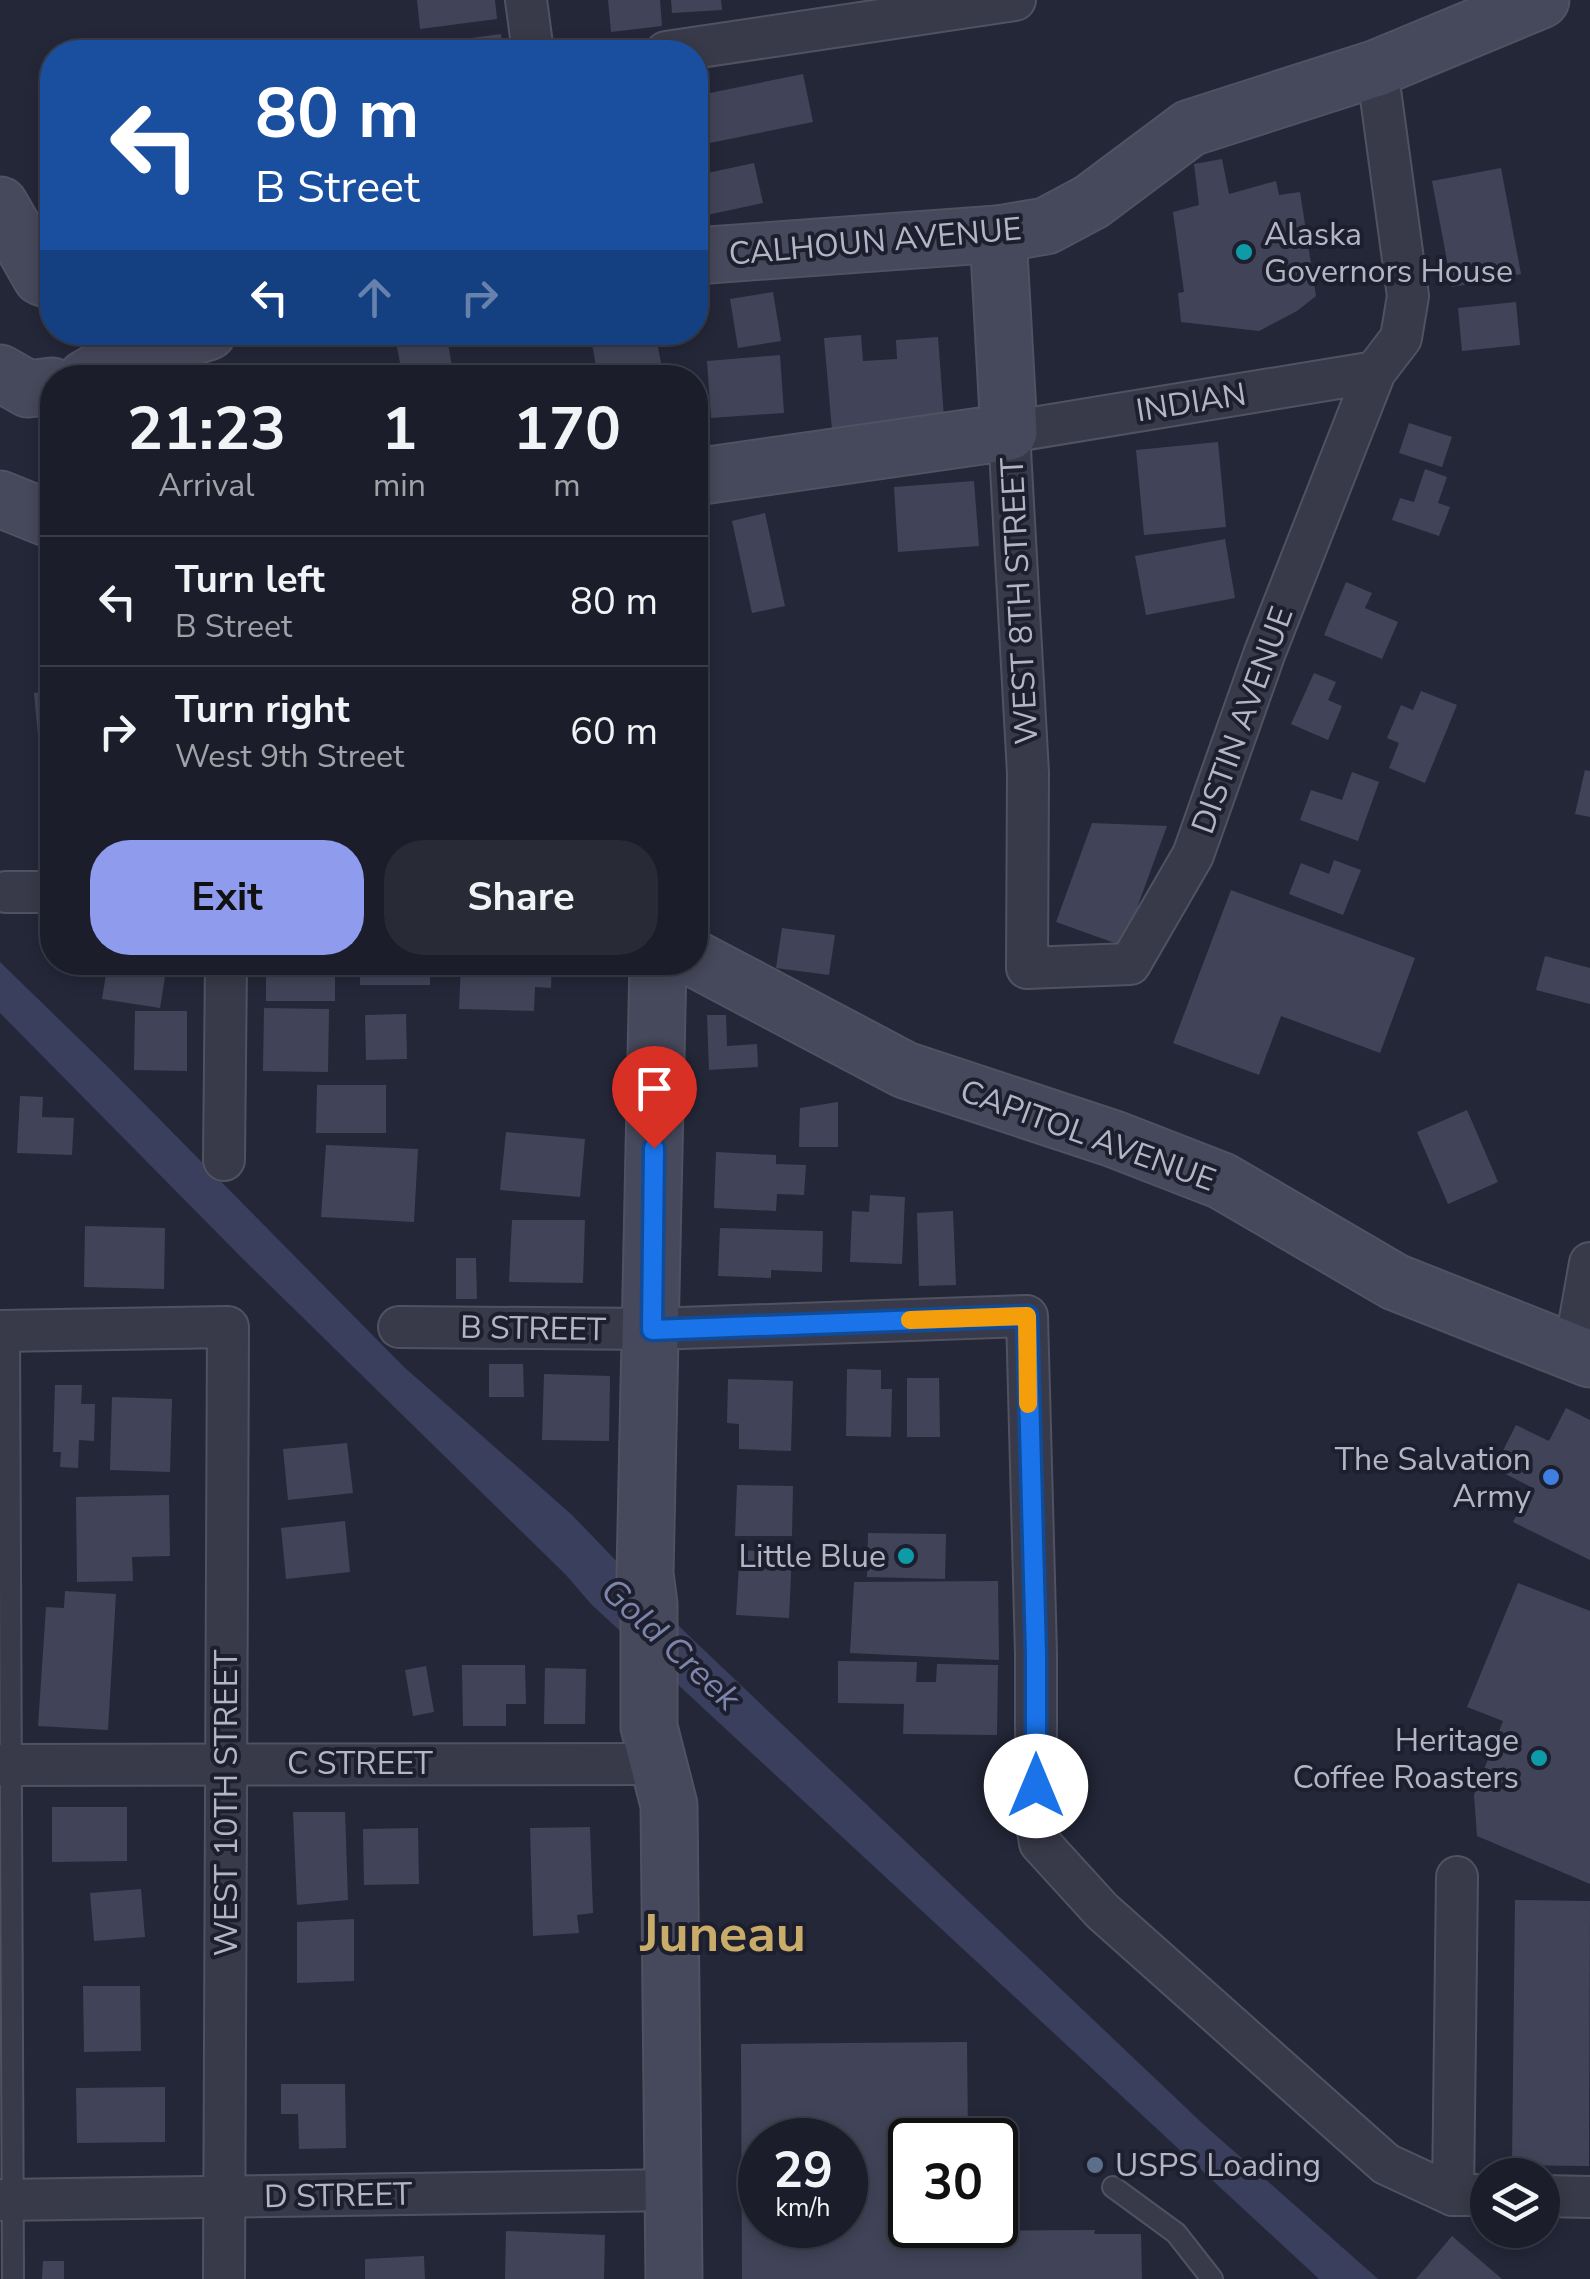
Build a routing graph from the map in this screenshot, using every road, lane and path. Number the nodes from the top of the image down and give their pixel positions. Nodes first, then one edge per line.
1 (526, 0) edge
2 (1015, 0) edge
3 (1542, 0) edge
4 (531, 40) edge
5 (708, 46) edge
6 (1377, 68) junction
7 (0, 205) edge
8 (998, 234) junction
9 (708, 255) edge
10 (40, 274) edge
11 (158, 345) edge
12 (109, 365) edge
13 (0, 372) edge
14 (1374, 372) junction
15 (40, 388) edge
16 (1009, 432) junction
17 (708, 475) edge
18 (0, 499) edge
19 (40, 515) edge
20 (6, 892) dead end
21 (40, 892) edge
22 (708, 966) edge
23 (1027, 968) joint
24 (226, 975) edge
25 (658, 975) edge
26 (224, 1160) dead end
27 (1590, 1263) edge
28 (399, 1327) dead end
29 (652, 1330) junction
30 (5, 1332) edge
31 (1582, 1356) edge
32 (655, 1746) junction
33 (227, 1763) junction
34 (5, 1766) edge
35 (1457, 1877) dead end
36 (1114, 2187) dead end
37 (675, 2190) junction
38 (1470, 2195) edge
39 (1560, 2196) edge
40 (222, 2197) junction
41 (1590, 2197) edge
42 (6, 2200) edge
43 (13, 2279) edge
44 (224, 2279) edge
45 (674, 2279) edge
46 (1212, 2279) edge

1 - 4 street
2 - 5 street
3 - 6 street, CALHOUN AVENUE
6 - 8 street, CALHOUN AVENUE
6 - 14 street
7 - 10 street
8 - 9 street, CALHOUN AVENUE
8 - 16 street, WEST 8TH STREET
11 - 12 street
13 - 15 street
14 - 16 street, INDIAN
14 - 23 street, DISTIN AVENUE
16 - 17 street, INDIAN
16 - 23 street, WEST 8TH STREET
18 - 19 street
20 - 21 street
22 - 31 street, CAPITOL AVENUE
24 - 26 street
25 - 29 street
27 - 31 street
28 - 29 street, B STREET
29 - 32 street
29 - 38 street, B STREET
30 - 33 street, WEST 10TH STREET
30 - 34 lane
32 - 33 street, C STREET
32 - 37 street
33 - 34 street, C STREET
33 - 40 street, WEST 10TH STREET
34 - 42 lane
35 - 38 street
36 - 46 lane
37 - 40 street, D STREET
37 - 45 street
39 - 41 street
40 - 42 street, D STREET
40 - 44 street, WEST 10TH STREET
42 - 43 lane

